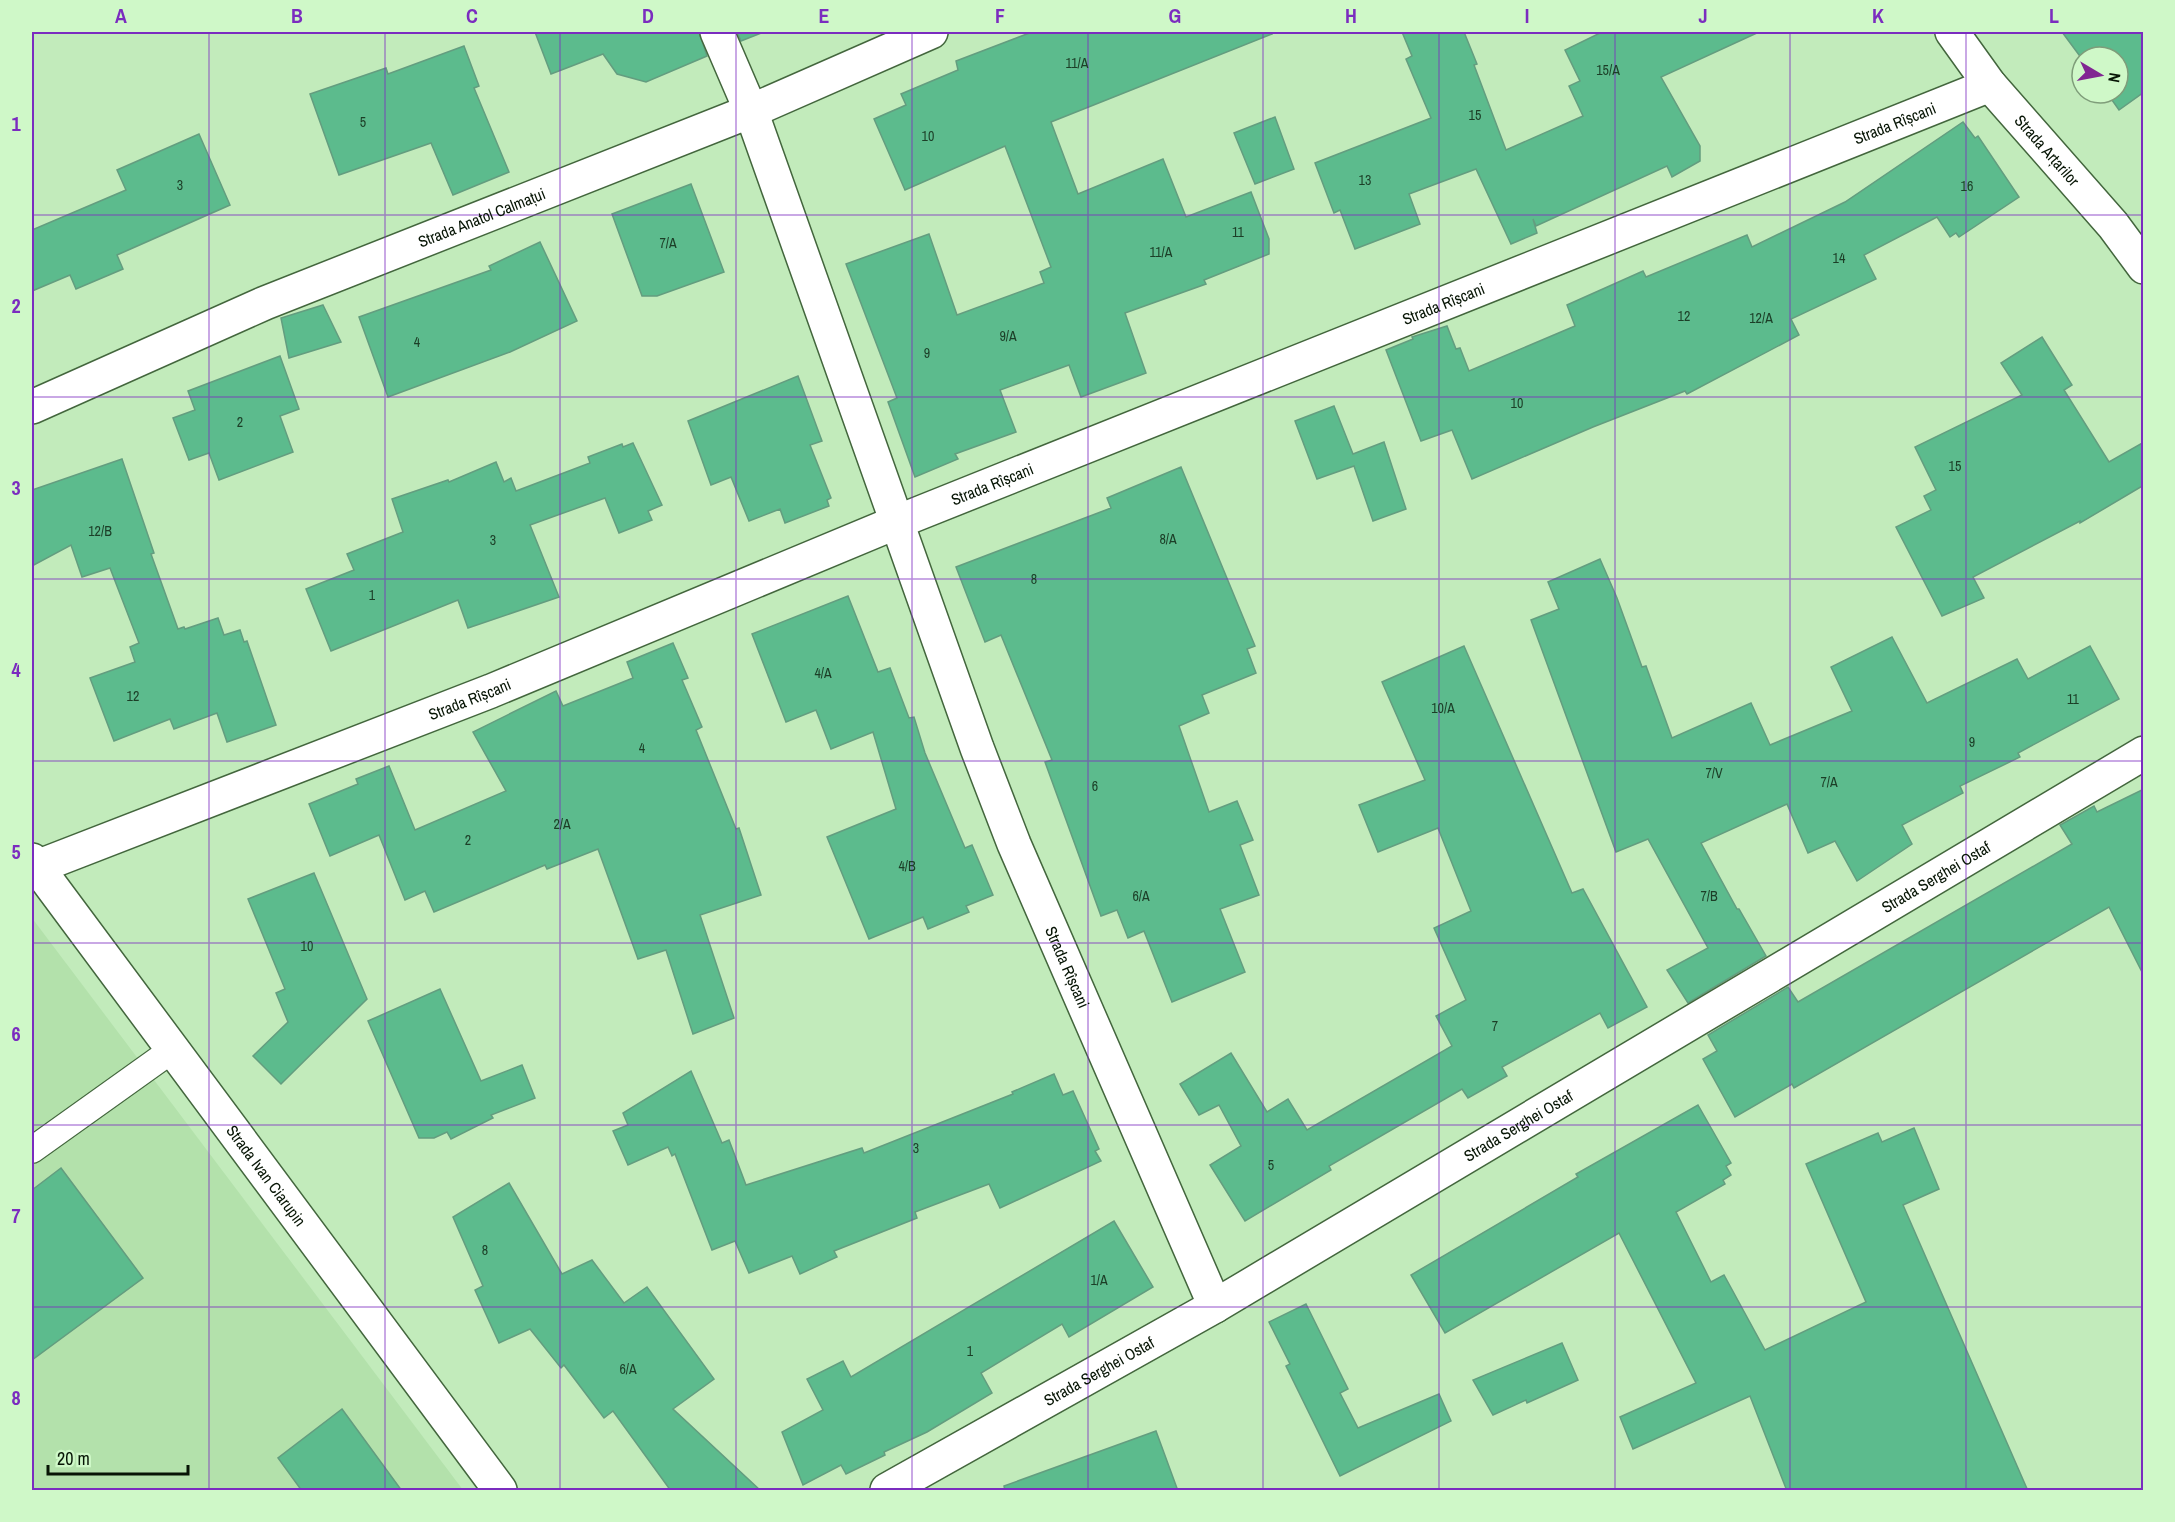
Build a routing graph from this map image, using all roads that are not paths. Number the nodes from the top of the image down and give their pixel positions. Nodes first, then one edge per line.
1 (717, 32) edge
2 (932, 32) edge
3 (1952, 32) edge
4 (1990, 85) junction
5 (751, 111) junction
6 (2144, 267) edge
7 (32, 407) edge
8 (897, 522) junction
9 (2144, 753) edge
10 (34, 864) edge
11 (172, 1050) junction
12 (32, 1150) edge
13 (1215, 1306) junction
14 (500, 1491) edge
15 (887, 1491) edge

1 - 5 street, Strada Rîșcani
2 - 5 street, Strada Anatol Calmațui
3 - 4 street, Strada Arțarilor
4 - 6 street, Strada Arțarilor
4 - 8 street, Strada Rîșcani
5 - 7 street, Strada Anatol Calmațui
5 - 8 street, Strada Rîșcani
8 - 10 street, Strada Rîșcani
8 - 13 street, Strada Rîșcani
9 - 13 street, Strada Serghei Ostaf
10 - 11 street, Strada Ivan Ciarupin
11 - 12 lane
11 - 14 street, Strada Ivan Ciarupin
13 - 15 street, Strada Serghei Ostaf

